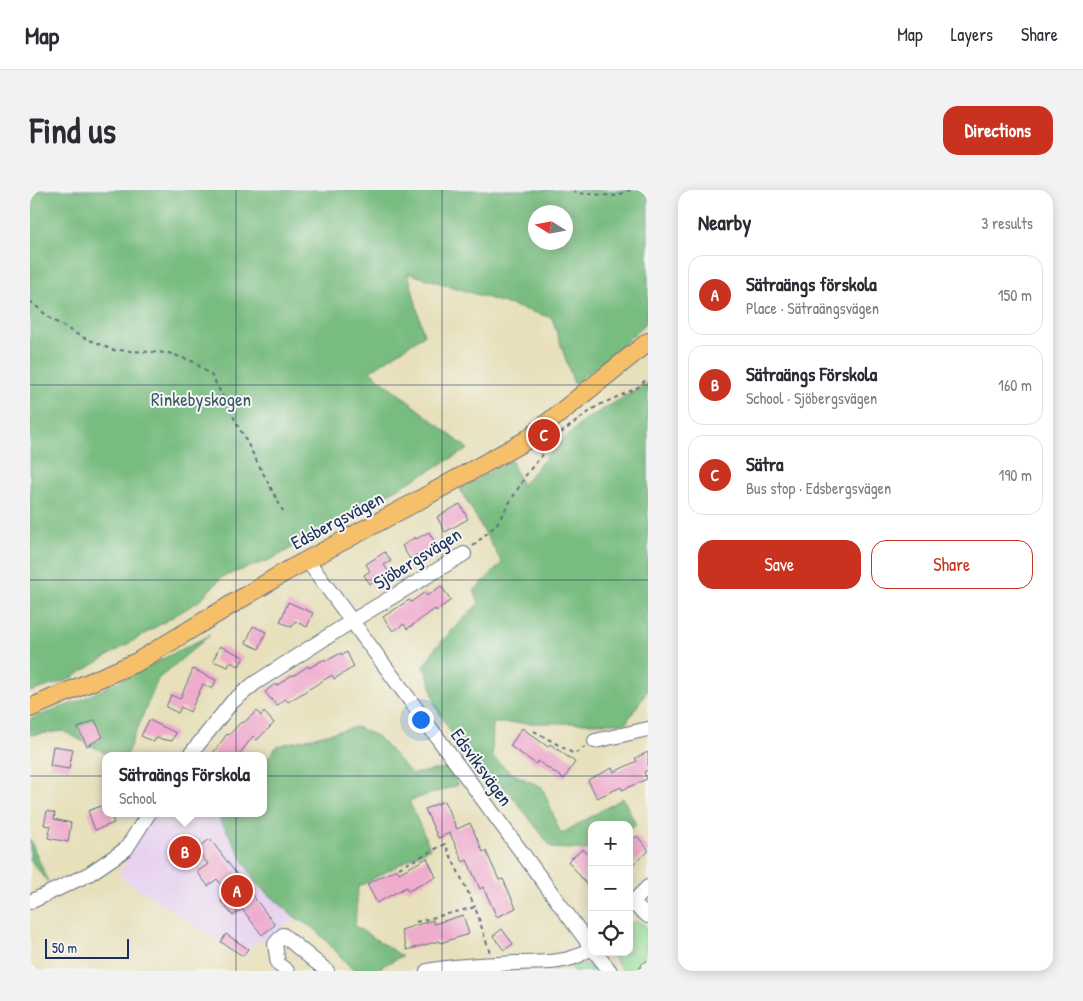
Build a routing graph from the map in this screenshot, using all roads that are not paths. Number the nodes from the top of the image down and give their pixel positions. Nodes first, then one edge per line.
1 (648, 342) edge
2 (464, 554) road end
3 (307, 560) junction
4 (352, 621) junction
5 (30, 708) edge
6 (648, 729) edge
7 (595, 740) road end
8 (192, 752) edge
9 (146, 817) edge
10 (648, 887) edge
11 (30, 902) edge
12 (633, 902) edge
13 (633, 905) edge
14 (648, 916) edge
15 (588, 939) edge
16 (588, 944) edge
17 (598, 956) edge
18 (287, 971) edge
19 (327, 971) edge
20 (427, 971) edge
21 (610, 971) edge

1 - 3 main road, Edsbergsvägen
2 - 4 street, Sjöbergsvägen
3 - 4 street, Edsviksvägen
3 - 5 main road, Edsbergsvägen
4 - 8 street, Sjöbergsvägen
4 - 15 street, Edsviksvägen
6 - 7 street
9 - 11 street
10 - 12 street
13 - 14 street
16 - 20 street
17 - 21 street
18 - 19 street

